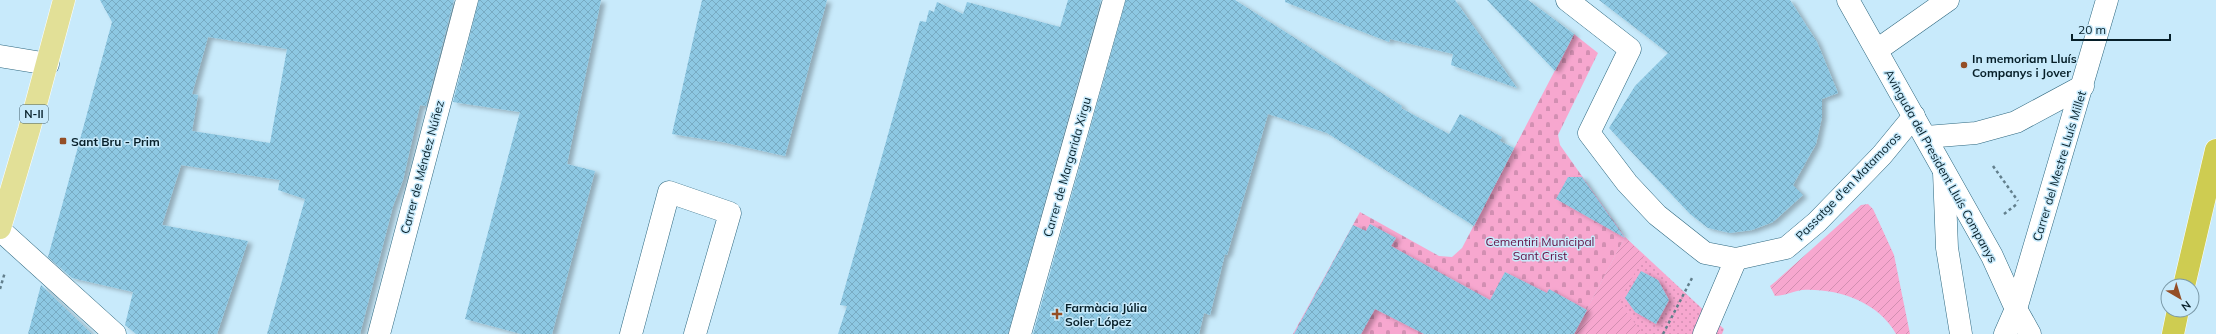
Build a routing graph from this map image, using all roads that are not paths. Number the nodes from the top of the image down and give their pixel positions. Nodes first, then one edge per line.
1 (64, 0) edge
2 (467, 0) edge
3 (1114, 0) edge
4 (1567, 0) edge
5 (1848, 0) edge
6 (1948, 0) edge
7 (2100, 4) edge
8 (1877, 50) junction
9 (0, 56) edge
10 (48, 64) junction
11 (2083, 86) junction
12 (1914, 116) junction
13 (1926, 137) junction
14 (2216, 150) edge
15 (1943, 167) junction
16 (0, 229) edge
17 (1736, 259) junction
18 (2186, 278) edge
19 (2016, 309) junction
20 (2176, 318) edge
21 (115, 334) edge
22 (379, 334) edge
23 (630, 334) edge
24 (695, 334) edge
25 (1020, 334) edge
26 (1704, 334) edge
27 (1961, 334) edge
28 (2005, 334) edge
29 (2030, 334) edge
30 (2173, 334) edge

1 - 10 main road, N-II
2 - 22 street, Carrer de Méndez Núñez
3 - 25 street, Carrer de Margarida Xirgu
4 - 17 street, Passatge d'en Matamoros
5 - 8 street, Avinguda del President Lluís Companys
6 - 8 street
7 - 11 street, Carrer del Mestre Lluís Millet
8 - 12 street, Avinguda del President Lluís Companys
9 - 10 street
10 - 16 main road, N-II
11 - 13 street
11 - 19 street, Carrer del Mestre Lluís Millet
12 - 13 street, Avinguda del President Lluís Companys
12 - 17 street, Passatge d'en Matamoros
13 - 15 street, Avinguda del President Lluís Companys
14 - 18 highway
15 - 19 street, Avinguda del President Lluís Companys
15 - 27 street
16 - 21 street
17 - 26 street
19 - 28 street, Carrer del Mestre Lluís Millet
19 - 29 street, Avinguda del President Lluís Companys
20 - 30 highway
23 - 24 street

